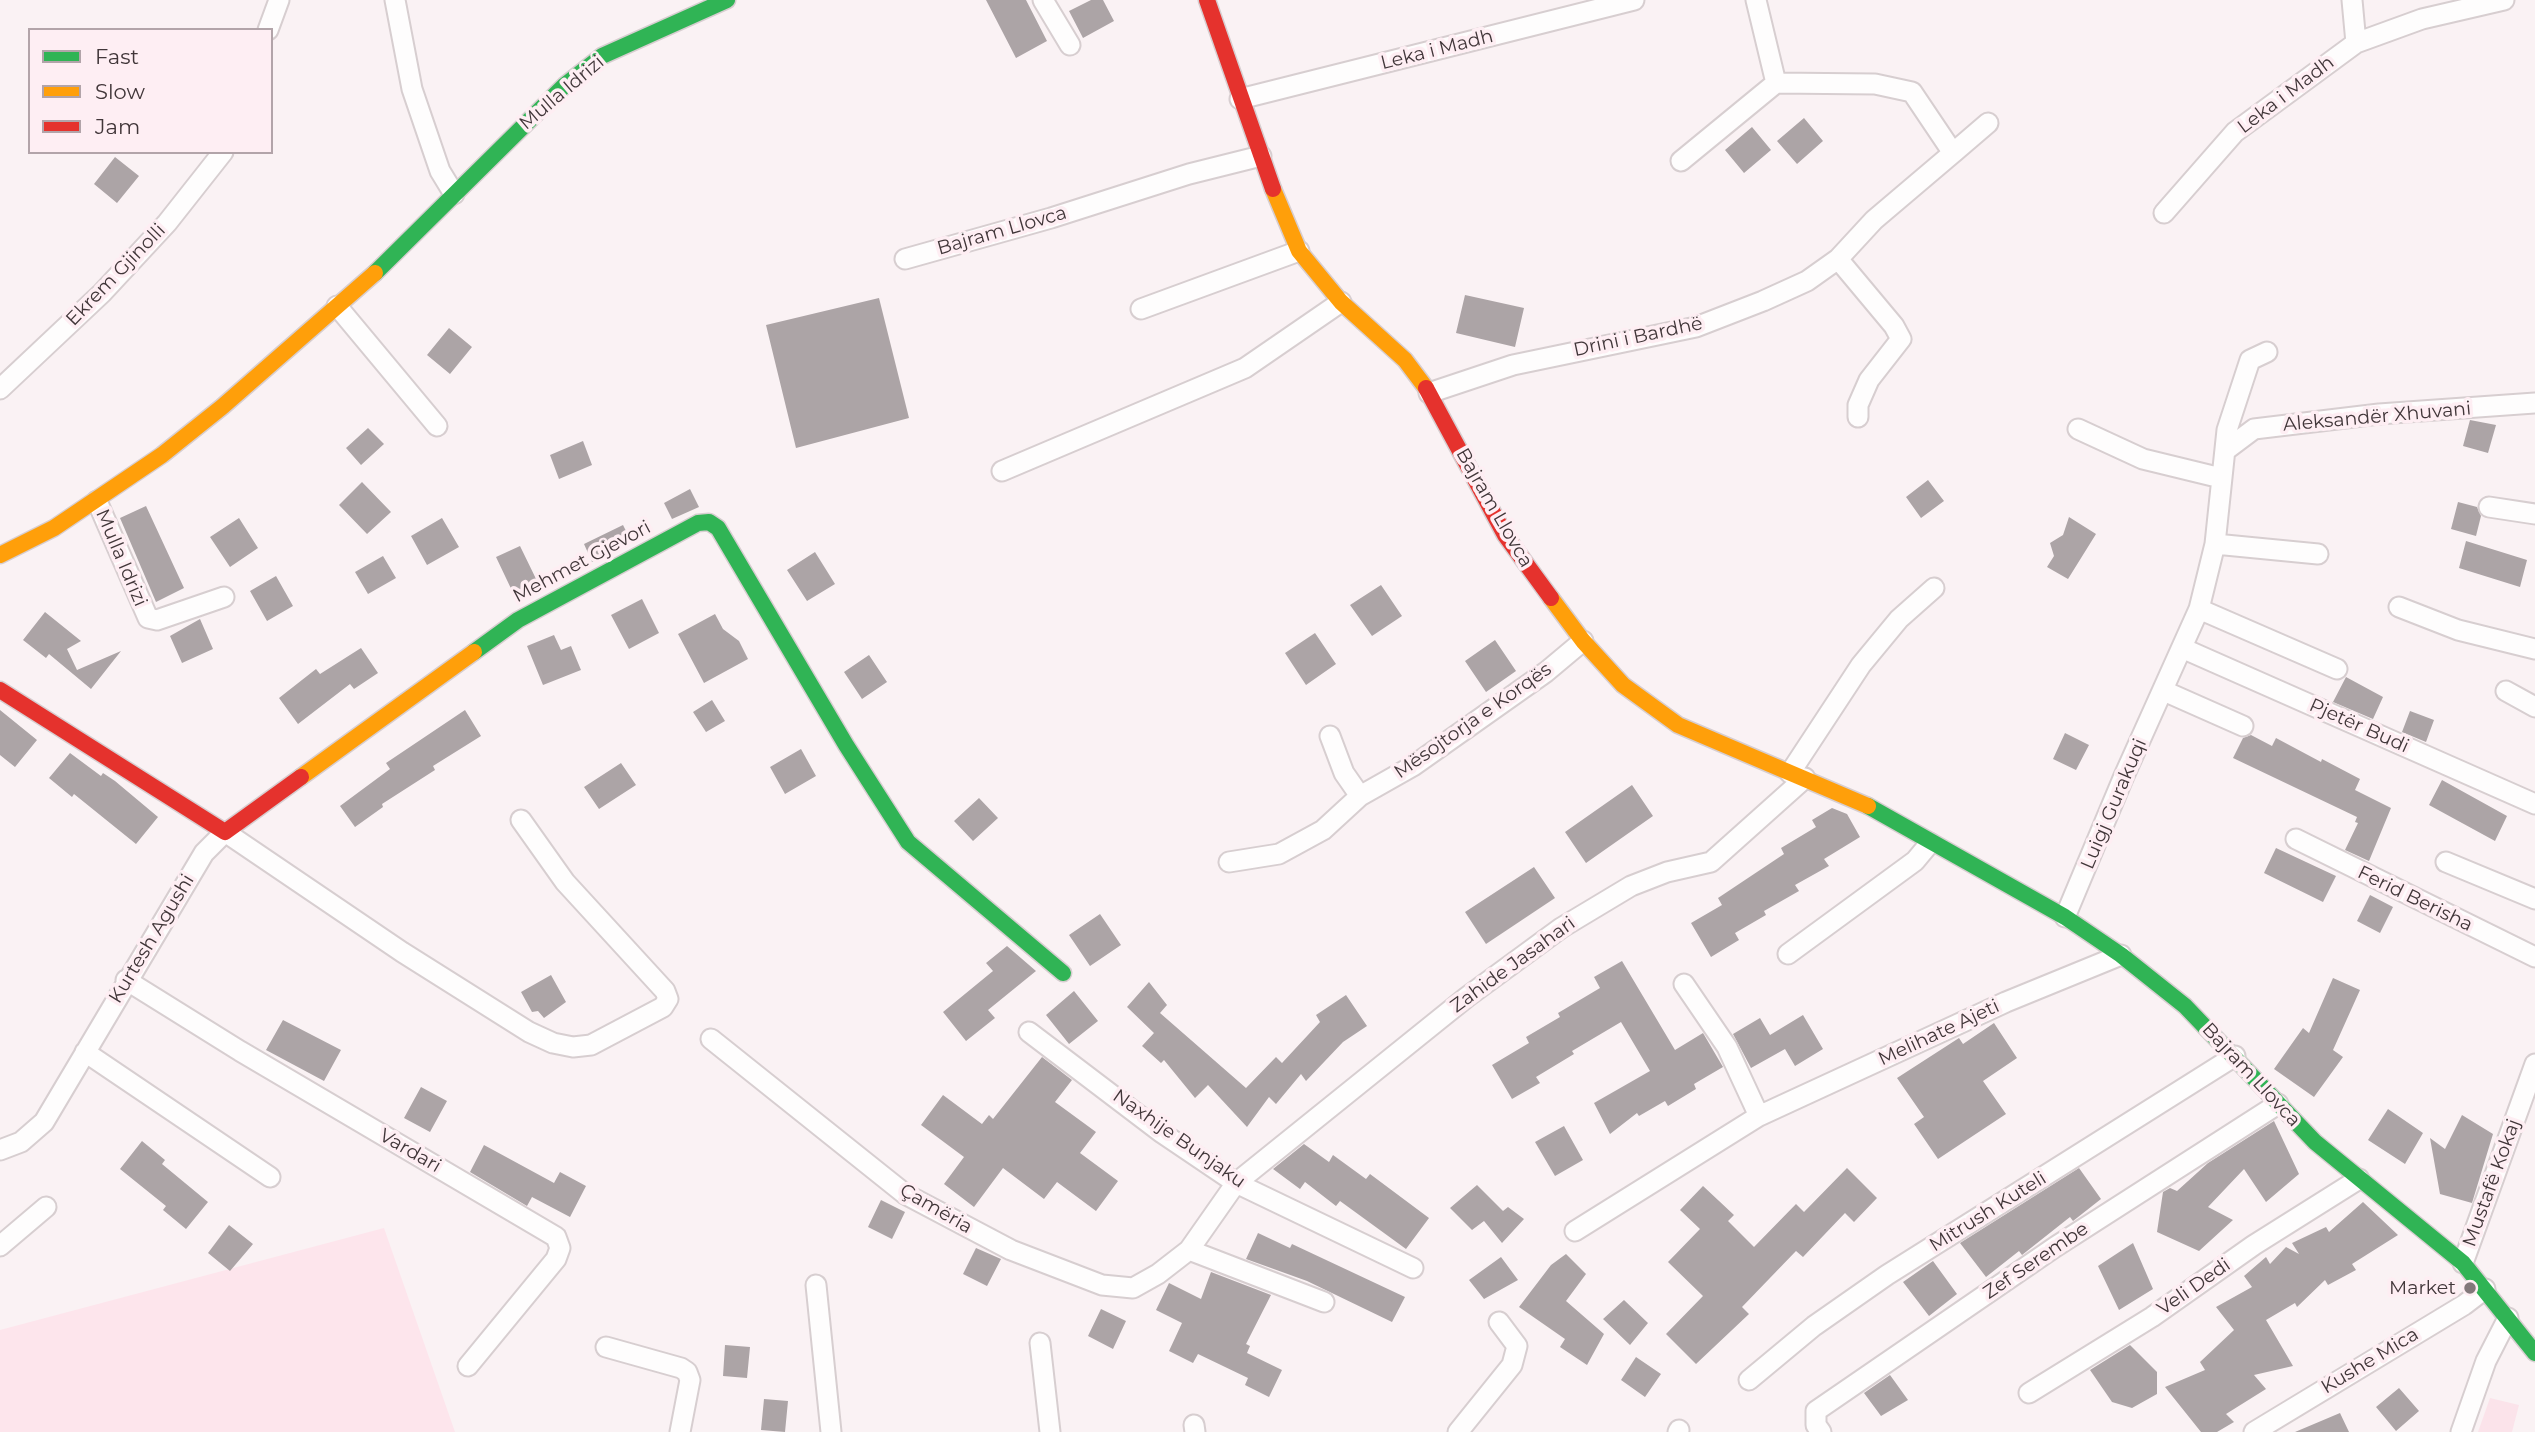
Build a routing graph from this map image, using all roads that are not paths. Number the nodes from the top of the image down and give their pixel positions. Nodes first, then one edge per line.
1 (279, 0) edge
2 (395, 0) edge
3 (727, 0) edge
4 (1043, 0) edge
5 (1207, 0) edge
6 (1634, 0) edge
7 (1756, 0) edge
8 (2352, 0) edge
9 (2504, 0) edge
10 (269, 28) edge
11 (2356, 43) junction
12 (1070, 45) dead end
13 (1776, 83) junction
14 (1240, 99) junction
15 (1989, 123) dead end
16 (1953, 153) junction
17 (221, 154) edge
18 (1261, 156) junction
19 (1681, 161) dead end
20 (454, 194) junction
21 (2164, 213) dead end
22 (1299, 251) junction
23 (905, 259) dead end
24 (1838, 259) junction
25 (1341, 302) junction
26 (337, 306) junction
27 (1141, 309) dead end
28 (2267, 352) dead end
29 (0, 389) edge
30 (1429, 393) junction
31 (2535, 403) edge
32 (1858, 417) dead end
33 (437, 426) dead end
34 (2078, 429) dead end
35 (2226, 450) junction
36 (1003, 471) dead end
37 (2221, 478) junction
38 (97, 501) junction
39 (2489, 507) dead end
40 (2535, 514) edge
41 (2215, 544) junction
42 (2319, 554) dead end
43 (0, 555) edge
44 (1934, 588) dead end
45 (224, 597) dead end
46 (2399, 607) dead end
47 (2199, 609) junction
48 (1583, 641) junction
49 (2182, 648) junction
50 (2535, 649) edge
51 (2337, 669) dead end
52 (0, 690) edge
53 (2164, 691) junction
54 (2506, 691) dead end
55 (2535, 707) edge
56 (2243, 726) dead end
57 (1330, 736) dead end
58 (1797, 775) junction
59 (1360, 796) junction
60 (2535, 804) edge
61 (521, 820) dead end
62 (225, 832) junction
63 (2296, 839) dead end
64 (1930, 843) junction
65 (1229, 862) dead end
66 (2446, 862) dead end
67 (2535, 899) edge
68 (2065, 917) junction
69 (1788, 954) dead end
70 (2121, 955) junction
71 (2535, 957) edge
72 (1063, 973) dead end
73 (126, 980) junction
74 (1684, 984) dead end
75 (1030, 1032) dead end
76 (711, 1039) dead end
77 (85, 1052) junction
78 (2235, 1056) junction
79 (2535, 1064) edge
80 (2278, 1104) junction
81 (1759, 1116) junction
82 (0, 1150) edge
83 (270, 1177) dead end
84 (2359, 1179) junction
85 (1236, 1182) junction
86 (46, 1207) dead end
87 (1574, 1231) dead end
88 (0, 1246) edge
89 (1189, 1250) junction
90 (2463, 1263) junction
91 (1413, 1268) dead end
92 (816, 1285) dead end
93 (2485, 1289) junction
94 (1324, 1302) dead end
95 (2508, 1318) junction
96 (1499, 1322) dead end
97 (1040, 1343) dead end
98 (606, 1347) dead end
99 (2535, 1353) edge
100 (468, 1366) dead end
101 (1749, 1380) dead end
102 (2029, 1394) dead end
103 (680, 1432) edge
104 (831, 1432) edge
105 (1050, 1432) edge
106 (1458, 1432) edge
107 (1821, 1432) edge
108 (2254, 1432) edge
109 (2461, 1432) edge

1 - 10 street
2 - 20 street
3 - 20 street, Mulla Idrizi
4 - 12 street
5 - 14 street, Bajram Llovca
6 - 14 street, Leka i Madh
7 - 13 street
8 - 11 street
9 - 11 street, Leka i Madh
11 - 21 street, Leka i Madh
13 - 16 street
13 - 19 street
14 - 18 street, Bajram Llovca
15 - 16 street, Drini i Bardhë
16 - 24 street, Drini i Bardhë
17 - 29 street, Ekrem Gjinolli
18 - 22 street, Bajram Llovca
18 - 23 street, Bajram Llovca
20 - 26 street, Mulla Idrizi
22 - 25 street, Bajram Llovca
22 - 27 street
24 - 30 street, Drini i Bardhë
24 - 32 street
25 - 30 street, Bajram Llovca
25 - 36 street
26 - 33 street
26 - 38 street, Mulla Idrizi
28 - 35 street, Luigj Gurakuqi
30 - 48 street, Bajram Llovca
31 - 35 street, Aleksandër Xhuvani
34 - 37 street
35 - 37 street, Luigj Gurakuqi
37 - 41 street, Luigj Gurakuqi
38 - 43 street, Mulla Idrizi
38 - 45 street, Mulla Idrizi
39 - 40 street
41 - 42 street
41 - 47 street, Luigj Gurakuqi
44 - 58 street
46 - 50 street
47 - 49 street, Luigj Gurakuqi
47 - 51 street
48 - 58 street, Bajram Llovca
48 - 59 street, Mësojtorja e Korqës
49 - 53 street, Luigj Gurakuqi
49 - 60 street, Pjetër Budi
52 - 62 street
53 - 56 street
53 - 68 street, Luigj Gurakuqi
54 - 55 street
57 - 59 street
58 - 64 street, Bajram Llovca
58 - 85 street, Zahide Jasahari
59 - 65 street, Mësojtorja e Korqës
61 - 62 street
62 - 72 street, Mehmet Gjevori
62 - 73 street, Kurtesh Agushi
63 - 71 street, Ferid Berisha
64 - 68 street, Bajram Llovca
64 - 69 street
66 - 67 street
68 - 70 street, Bajram Llovca
70 - 78 street, Bajram Llovca
70 - 81 street, Melihate Ajeti
73 - 77 street, Kurtesh Agushi
73 - 100 street, Vardari
74 - 81 street
75 - 85 street, Naxhije Bunjaku
76 - 89 street, Çamëria
77 - 82 street, Kurtesh Agushi
77 - 83 street
78 - 80 street, Bajram Llovca
78 - 101 street, Mitrush Kuteli
79 - 90 street, Mustafë Kokaj
80 - 84 street, Bajram Llovca
80 - 107 street, Zef Serembe
81 - 87 street, Melihate Ajeti
84 - 90 street, Bajram Llovca
84 - 102 street, Veli Dedi
85 - 89 street, Çamëria
85 - 91 street, Naxhije Bunjaku
86 - 88 street
89 - 94 street
90 - 93 street, Bajram Llovca
92 - 104 street
93 - 95 street, Bajram Llovca
93 - 108 street, Kushe Mica
95 - 99 street, Bajram Llovca
95 - 109 street
96 - 106 street
97 - 105 street
98 - 103 street

